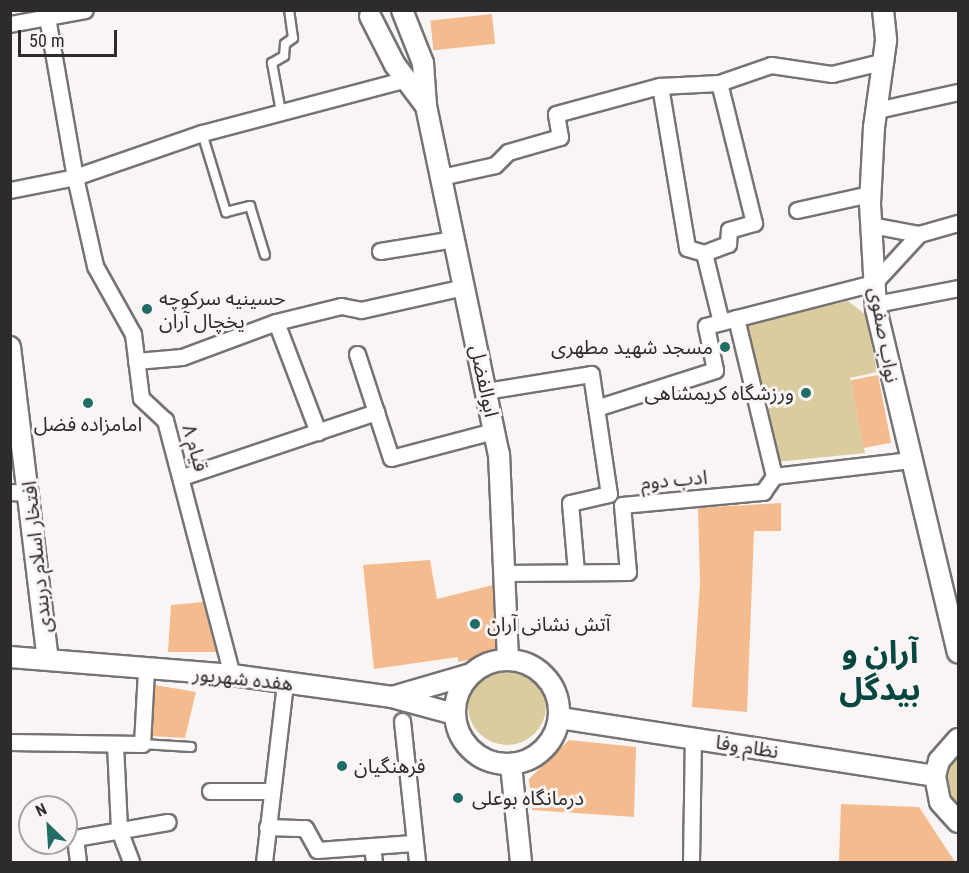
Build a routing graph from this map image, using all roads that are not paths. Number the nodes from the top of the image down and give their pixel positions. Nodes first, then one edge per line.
1 (85, 10) edge
2 (289, 10) edge
3 (390, 10) edge
4 (402, 10) edge
5 (883, 10) edge
6 (366, 13) edge
7 (47, 16) junction
8 (10, 24) edge
9 (885, 61) junction
10 (406, 80) junction
11 (719, 83) junction
12 (660, 86) junction
13 (958, 92) edge
14 (426, 106) junction
15 (877, 110) junction
16 (281, 112) junction
17 (202, 133) junction
18 (75, 177) junction
19 (441, 177) junction
20 (10, 190) edge
21 (870, 194) junction
22 (797, 210) dead end
23 (958, 223) edge
24 (871, 225) junction
25 (919, 234) junction
26 (454, 239) junction
27 (380, 252) dead end
28 (704, 253) junction
29 (265, 255) dead end
30 (874, 283) junction
31 (464, 287) junction
32 (958, 288) edge
33 (876, 304) junction
34 (728, 320) junction
35 (276, 322) junction
36 (10, 347) edge
37 (357, 354) dead end
38 (136, 361) junction
39 (486, 391) junction
40 (15, 399) edge
41 (596, 408) junction
42 (376, 412) junction
43 (494, 430) junction
44 (318, 432) junction
45 (910, 460) junction
46 (774, 476) junction
47 (182, 477) junction
48 (10, 492) edge
49 (30, 494) junction
50 (609, 494) junction
51 (622, 506) junction
52 (576, 572) junction
53 (504, 573) junction
54 (958, 652) edge
55 (10, 657) edge
56 (508, 659) junction
57 (48, 660) junction
58 (146, 671) junction
59 (471, 674) junction
60 (232, 675) junction
61 (285, 683) junction
62 (392, 696) junction
63 (454, 714) junction
64 (560, 718) junction
65 (402, 721) dead end
66 (693, 739) junction
67 (958, 740) edge
68 (10, 742) edge
69 (115, 744) junction
70 (142, 744) junction
71 (191, 747) dead end
72 (511, 765) junction
73 (935, 776) junction
74 (272, 790) junction
75 (210, 791) dead end
76 (953, 818) edge
77 (168, 822) dead end
78 (267, 827) junction
79 (119, 830) junction
80 (958, 830) edge
81 (413, 843) junction
82 (372, 846) junction
83 (78, 862) edge
84 (131, 862) edge
85 (264, 862) edge
86 (374, 862) edge
87 (417, 862) edge
88 (521, 862) edge
89 (691, 862) edge

1 - 7 street
2 - 16 lane
3 - 6 main road
4 - 14 main road, ابوالفضل
5 - 9 main road, نواب صفوی
6 - 10 main road
7 - 8 street
7 - 18 street, قیام ۸
9 - 11 street
9 - 15 main road, نواب صفوی
10 - 14 main road
10 - 16 street
11 - 12 street
11 - 28 street
12 - 19 street
12 - 28 street
13 - 15 street
14 - 19 main road, ابوالفضل
15 - 21 main road, نواب صفوی
16 - 17 street
17 - 18 street
17 - 29 lane
18 - 20 street
18 - 38 street, قیام ۸
19 - 26 main road, ابوالفضل
21 - 22 street
21 - 24 main road, نواب صفوی
23 - 25 street
24 - 25 street
24 - 30 main road, نواب صفوی
25 - 30 street
26 - 27 street
26 - 31 main road, ابوالفضل
28 - 34 street
30 - 33 main road, نواب صفوی
30 - 34 street
31 - 35 street
31 - 39 main road, ابوالفضل
32 - 33 street
33 - 45 main road, نواب صفوی
34 - 41 street
34 - 46 street
35 - 38 street
35 - 44 street
36 - 40 main road, افتخار اسلام دربندی
37 - 42 street
38 - 47 street, قیام ۸
39 - 41 street
39 - 43 main road, ابوالفضل
40 - 49 main road, افتخار اسلام دربندی
41 - 50 street
42 - 43 street
42 - 44 street
43 - 53 main road, ابوالفضل
44 - 47 street
45 - 46 street
45 - 54 main road, نواب صفوی
46 - 51 street, ادب دوم
47 - 60 street, قیام ۸
48 - 49 street
49 - 57 main road, افتخار اسلام دربندی
50 - 51 street
50 - 52 street
51 - 52 street, ادب دوم
52 - 53 street, ادب دوم
53 - 56 main road, ابوالفضل
55 - 57 main road, هفده شهریور
56 - 59 main road
56 - 64 main road
57 - 58 main road, هفده شهریور
58 - 60 main road, هفده شهریور
58 - 70 street
59 - 62 main road, هفده شهریور
59 - 63 main road
60 - 61 main road, هفده شهریور
61 - 62 main road, هفده شهریور
61 - 74 street
62 - 63 main road
63 - 72 main road
64 - 66 main road, نظام وفا
64 - 72 main road
65 - 81 street
66 - 73 main road, نظام وفا
66 - 89 street
67 - 73 main road
68 - 69 street
69 - 70 street
69 - 79 street
70 - 71 lane
72 - 88 main road
73 - 76 main road
74 - 75 street
74 - 78 street
76 - 80 main road
77 - 79 street
78 - 82 street
78 - 85 street
79 - 83 street
79 - 84 street
81 - 82 street
81 - 87 street
82 - 86 street

